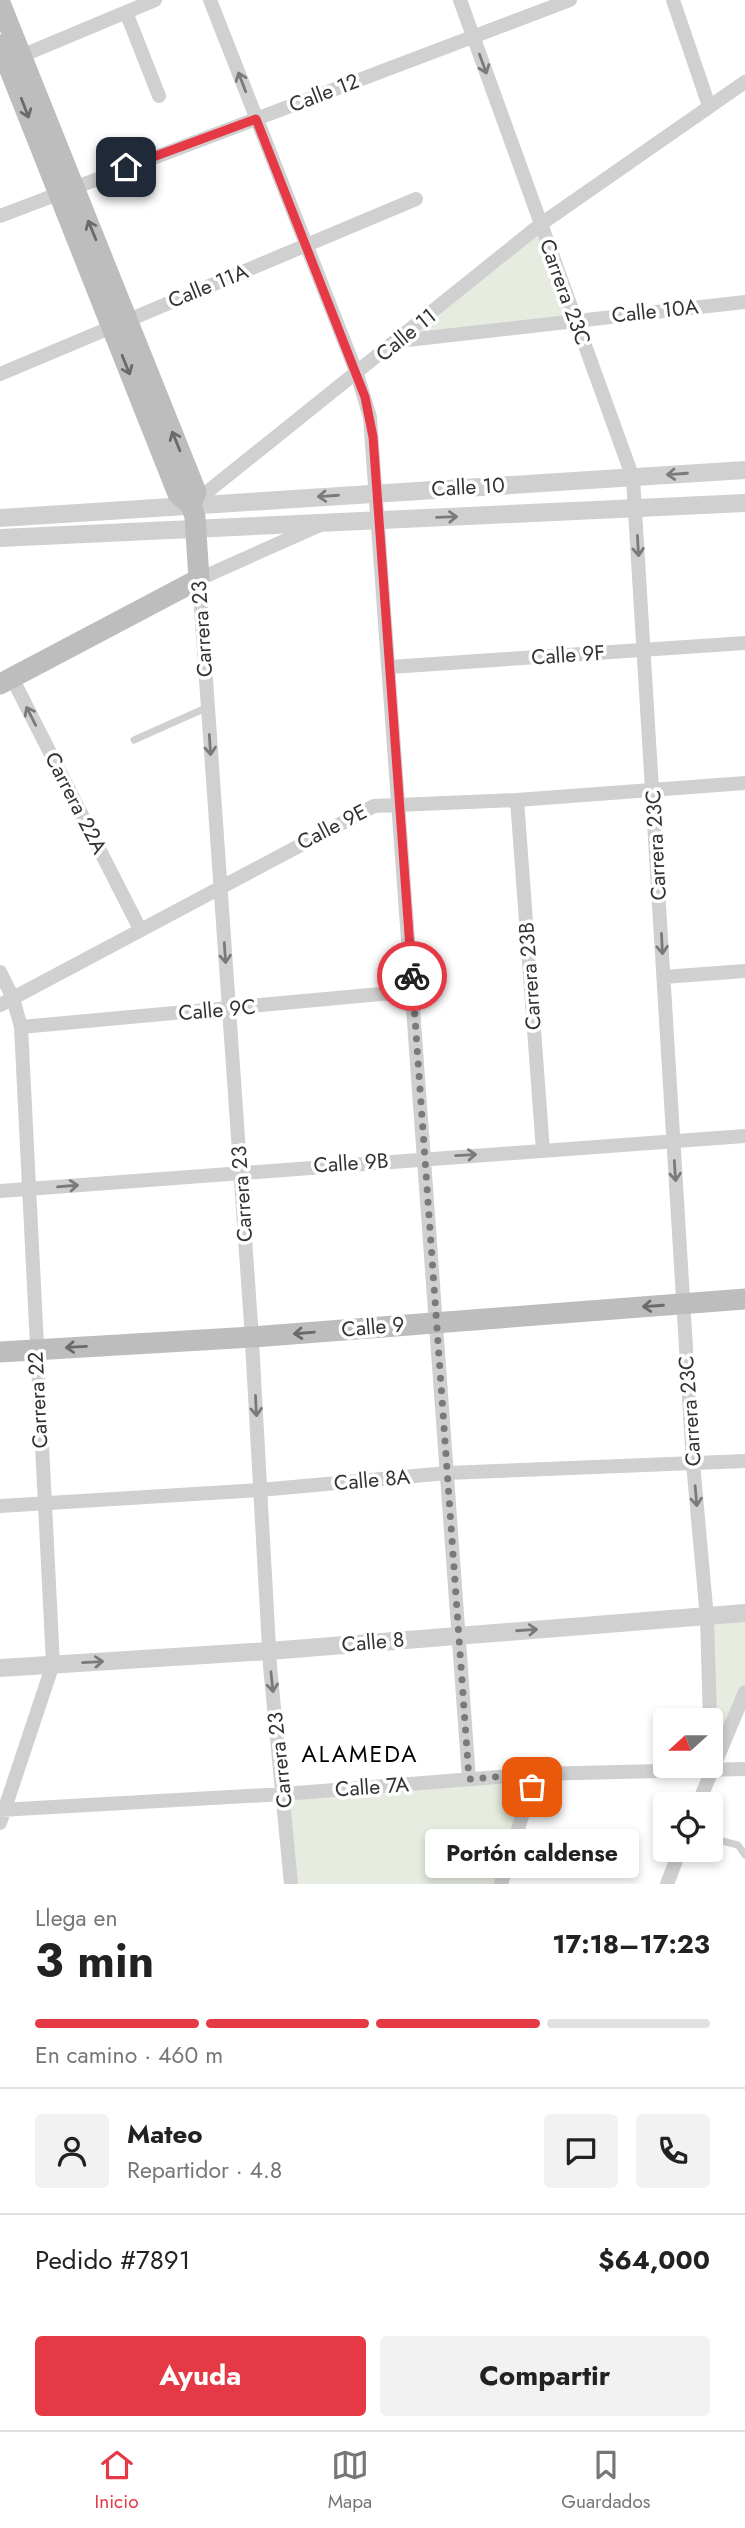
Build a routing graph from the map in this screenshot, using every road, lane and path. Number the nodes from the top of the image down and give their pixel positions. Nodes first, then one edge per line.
1 (155, 0) edge
2 (211, 0) edge
3 (460, 0) edge
4 (570, 0) edge
5 (673, 0) edge
6 (0, 3) edge
7 (126, 12) junction
8 (473, 37) junction
9 (7, 57) edge
10 (745, 82) edge
11 (159, 96) dead end
12 (709, 106) junction
13 (256, 119) junction
14 (66, 190) junction
15 (416, 199) dead end
16 (0, 216) edge
17 (541, 224) junction
18 (305, 246) junction
19 (745, 302) edge
20 (575, 320) junction
21 (119, 323) junction
22 (399, 341) junction
23 (0, 374) edge
24 (357, 374) junction
25 (745, 470) edge
26 (634, 478) junction
27 (377, 493) junction
28 (745, 503) edge
29 (191, 505) junction
30 (635, 510) junction
31 (0, 518) edge
32 (379, 521) junction
33 (320, 525) junction
34 (196, 527) junction
35 (0, 538) edge
36 (199, 579) junction
37 (745, 643) edge
38 (644, 650) junction
39 (390, 667) junction
40 (6, 681) edge
41 (208, 707) junction
42 (134, 740) dead end
43 (745, 783) edge
44 (652, 790) junction
45 (517, 800) junction
46 (400, 804) junction
47 (220, 885) junction
48 (140, 929) junction
49 (745, 971) edge
50 (0, 972) edge
51 (664, 977) junction
52 (413, 991) junction
53 (6, 1001) edge
54 (229, 1009) junction
55 (21, 1027) junction
56 (745, 1136) edge
57 (674, 1143) junction
58 (543, 1151) junction
59 (425, 1158) junction
60 (240, 1171) junction
61 (30, 1189) junction
62 (0, 1191) edge
63 (745, 1299) edge
64 (684, 1304) junction
65 (436, 1322) junction
66 (252, 1337) junction
67 (35, 1349) junction
68 (0, 1352) edge
69 (745, 1461) edge
70 (693, 1463) junction
71 (447, 1473) junction
72 (260, 1490) junction
73 (43, 1503) junction
74 (0, 1506) edge
75 (745, 1613) edge
76 (707, 1618) junction
77 (459, 1635) junction
78 (270, 1651) junction
79 (53, 1664) junction
80 (0, 1668) edge
81 (745, 1692) edge
82 (710, 1708) edge
83 (723, 1745) edge
84 (745, 1769) edge
85 (723, 1771) edge
86 (653, 1773) edge
87 (535, 1774) junction
88 (469, 1779) junction
89 (284, 1794) junction
90 (2, 1815) edge
91 (723, 1841) edge
92 (745, 1855) edge
93 (675, 1862) edge
94 (291, 1884) edge
95 (502, 1884) edge
96 (667, 1884) edge

1 - 7 street
13 -> 2 street
3 - 8 street, Carrera 23C
4 - 8 street, Calle 12
5 - 12 street
6 - 9 main road, Carrera 23
7 - 9 street
7 - 11 street
8 - 13 street, Calle 12
8 -> 17 street, Carrera 23C
9 - 14 main road, Carrera 23
10 - 12 street, Calle 11
12 - 17 street, Calle 11
13 - 14 street, Calle 12
13 - 18 street
14 - 16 street, Calle 12
14 - 21 main road, Carrera 23
15 - 18 street, Calle 11A
17 - 20 street, Carrera 23C
17 - 22 street, Calle 11
18 - 21 street, Calle 11A
18 - 24 street
19 - 20 street, Calle 10A
20 - 22 street, Calle 10A
20 - 26 street, Carrera 23C
21 - 23 street, Calle 11A
21 - 29 main road, Carrera 23
22 - 24 street, Calle 11
24 - 27 street
24 - 29 street, Calle 11
25 -> 26 street, Calle 10
26 - 27 street, Calle 10
26 - 30 street, Carrera 23C
27 -> 29 street, Calle 10
27 - 32 street
28 - 30 street, Calle 10
29 - 31 street
29 - 34 main road, Carrera 23
32 -> 30 street, Calle 10
30 -> 38 street, Carrera 23C
32 - 33 street, Calle 10
32 - 39 street
33 - 34 street, Calle 10
33 - 36 street, Calle 10
34 - 35 street
34 - 36 main road, Carrera 23
36 - 40 main road, Calle 10
36 - 41 street, Carrera 23
37 - 38 street, Calle 9F
38 - 39 street, Calle 9F
38 - 44 street, Carrera 23C
39 - 46 street
48 -> 40 street, Carrera 22A
41 - 42 lane
41 -> 47 street, Carrera 23
43 - 44 street, Calle 9E
44 - 45 street, Calle 9E
44 -> 51 street, Carrera 23C
45 - 46 street, Calle 9E
45 - 58 street, Carrera 23B
46 - 47 street, Calle 9E
46 - 52 street
47 - 48 street, Calle 9E
47 -> 54 street, Carrera 23
48 - 53 street, Calle 9E
49 - 51 street
50 - 53 street, Carrera 22
51 - 57 street, Carrera 23C
52 - 54 street, Calle 9C
52 - 59 street
53 - 55 street, Carrera 22
54 - 55 street, Calle 9C
54 - 60 street, Carrera 23
55 - 61 street, Carrera 22
56 - 57 street, Calle 9B
57 - 58 street, Calle 9B
57 -> 64 street, Carrera 23C
59 -> 58 street, Calle 9B
59 - 60 street, Calle 9B
59 - 65 street
61 -> 60 street, Calle 9B
60 - 66 street, Carrera 23
61 - 62 street, Calle 9B
61 - 67 street, Carrera 22
63 - 64 main road, Calle 9
64 -> 65 main road, Calle 9
64 - 70 street, Carrera 23C
65 -> 66 main road, Calle 9
65 - 71 street
66 -> 67 main road, Calle 9
66 -> 72 street, Carrera 23
67 - 68 main road, Calle 9
67 - 73 street, Carrera 22
69 - 70 street, Calle 8A
70 - 71 street, Calle 8A
70 -> 76 street, Carrera 23C
71 - 72 street, Calle 8A
71 - 77 street
72 - 73 street, Calle 8A
72 - 78 street, Carrera 23
73 - 74 street, Calle 8A
73 - 79 street, Carrera 22
75 - 76 street, Calle 8
77 -> 76 street, Calle 8
76 - 82 street, Carrera 23C
77 - 78 street, Calle 8
77 - 88 street
79 -> 78 street, Calle 8
78 -> 89 street, Carrera 23
79 - 80 street, Calle 8
79 - 90 street, Carrera 22
81 - 83 street
84 - 85 street, Calle 7A
86 - 87 street, Calle 7A
87 - 88 street, Calle 7A
87 - 95 street
88 - 89 street, Calle 7A
89 - 90 street, Calle 7A
89 - 94 street, Carrera 23
91 - 92 lane
93 - 96 street

